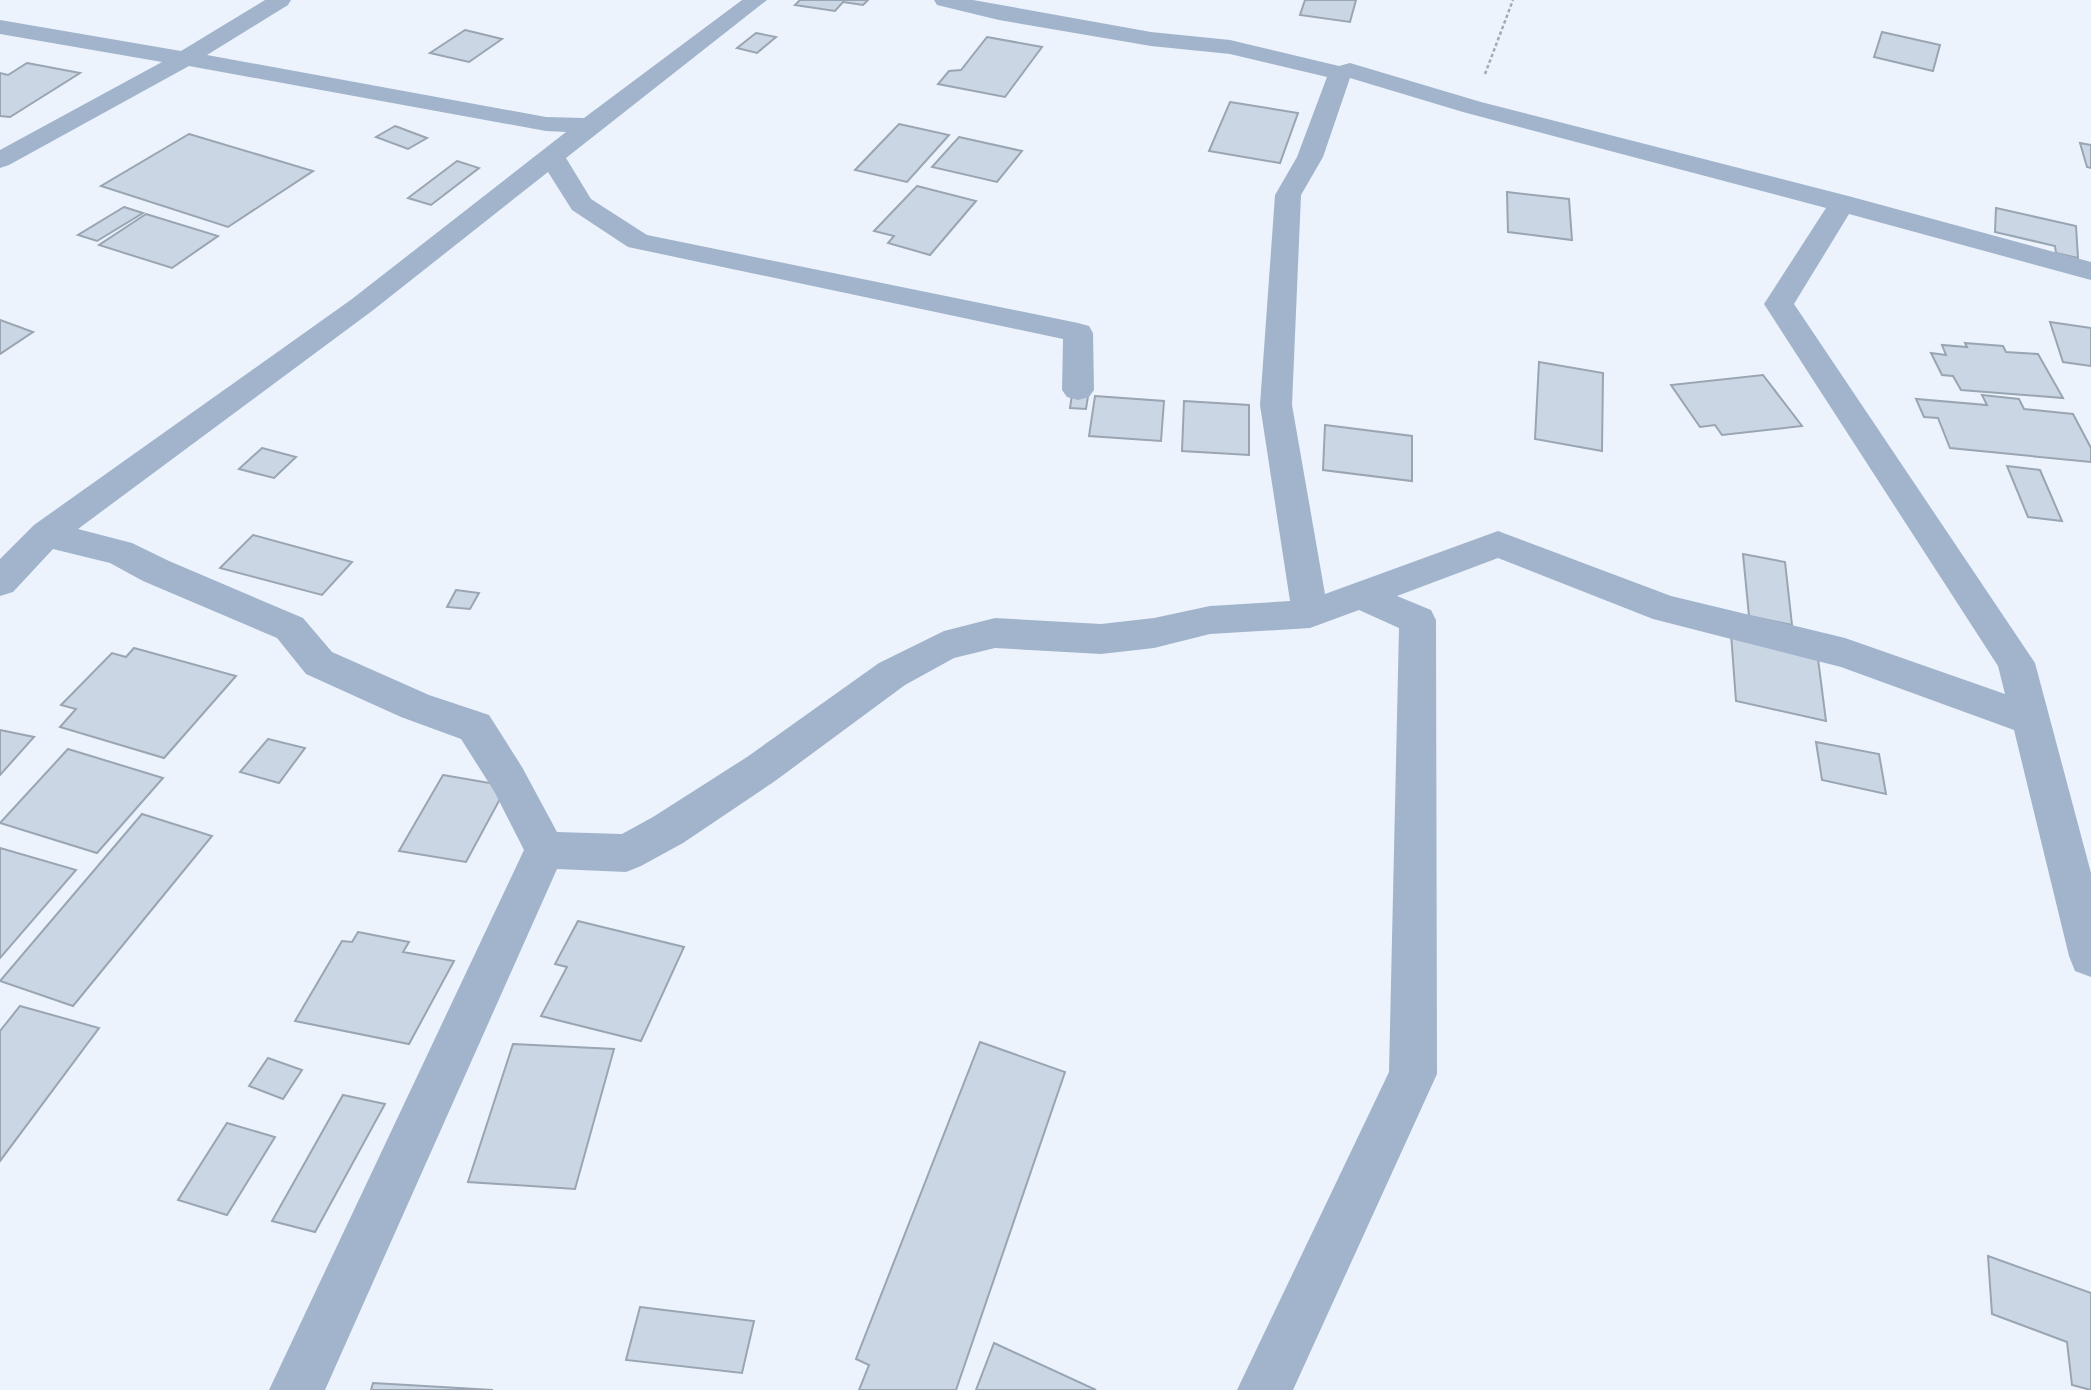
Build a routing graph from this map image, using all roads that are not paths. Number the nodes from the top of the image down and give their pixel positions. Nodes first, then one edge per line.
1 (279, 0) edge
2 (756, 0) edge
3 (945, 0) edge
4 (0, 27) edge
5 (186, 58) junction
6 (1340, 73) junction
7 (590, 125) junction
8 (552, 156) junction
9 (0, 160) edge
10 (1843, 203) junction
11 (2091, 271) edge
12 (1078, 390) dead end
13 (46, 534) junction
14 (0, 582) edge
15 (1359, 595) junction
16 (1310, 614) junction
17 (2031, 720) junction
18 (2075, 833) edge
19 (545, 850) junction
20 (2091, 956) edge
21 (297, 1390) edge
22 (1265, 1390) edge

1 - 5 street
2 - 7 street
3 - 6 street
4 - 5 street
5 - 7 street
5 - 9 street
6 - 10 street
6 - 16 street
7 - 8 street
8 - 12 street
8 - 13 street
10 - 11 street
10 - 17 street
13 - 14 street
13 - 19 street
15 - 16 street
15 - 17 street
15 - 22 street
16 - 19 street
17 - 18 street
18 - 20 street
19 - 21 street

